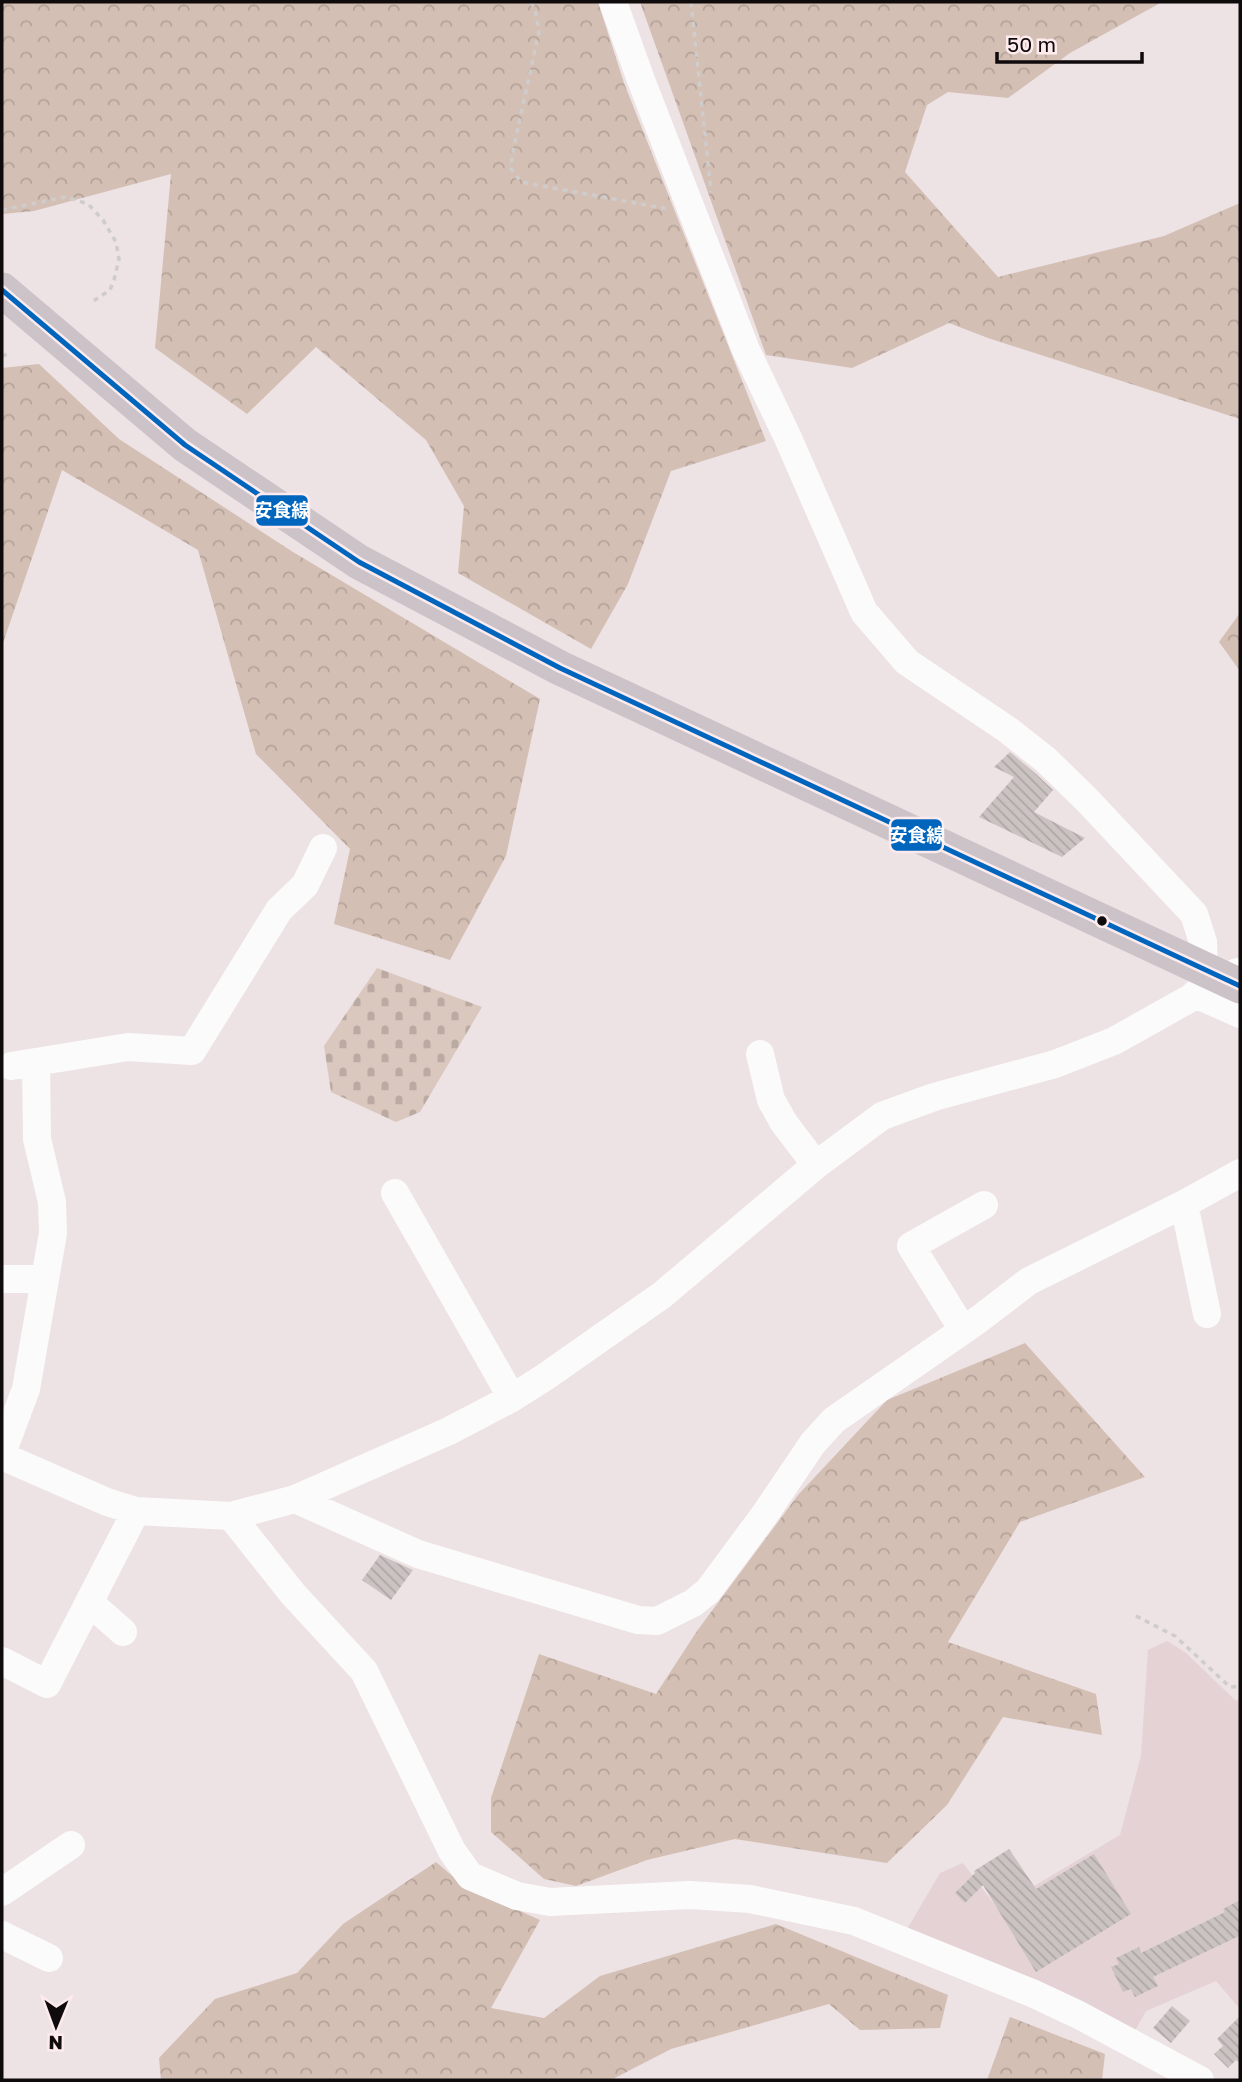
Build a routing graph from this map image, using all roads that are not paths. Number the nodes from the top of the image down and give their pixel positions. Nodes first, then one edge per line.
1 (613, 2) edge
2 (2, 290) edge
3 (323, 848) dead end
4 (1221, 979) edge
5 (1240, 1014) edge
6 (760, 1054) dead end
7 (816, 1165) junction
8 (1240, 1173) edge
9 (395, 1193) dead end
10 (1184, 1204) junction
11 (984, 1205) dead end
12 (2, 1279) edge
13 (45, 1279) junction
14 (1206, 1314) dead end
15 (963, 1330) junction
16 (512, 1398) junction
17 (2, 1454) edge
18 (295, 1499) junction
19 (136, 1511) junction
20 (231, 1516) junction
21 (89, 1602) junction
22 (123, 1632) dead end
23 (2, 1661) edge
24 (71, 1845) dead end
25 (2, 1892) edge
26 (2, 1935) edge
27 (49, 1958) dead end
28 (1200, 2080) edge

1 - 4 street
2 - 4 main road
3 - 13 street
4 - 5 street
4 - 7 street
6 - 7 street
7 - 16 street
8 - 10 street
9 - 16 street
10 - 14 street
10 - 15 street
11 - 15 street
12 - 13 street
13 - 17 street
15 - 18 street
16 - 18 street
17 - 19 street
18 - 20 street
19 - 20 street
19 - 21 street
20 - 28 street
21 - 22 street
21 - 23 street
24 - 25 street
26 - 27 street

